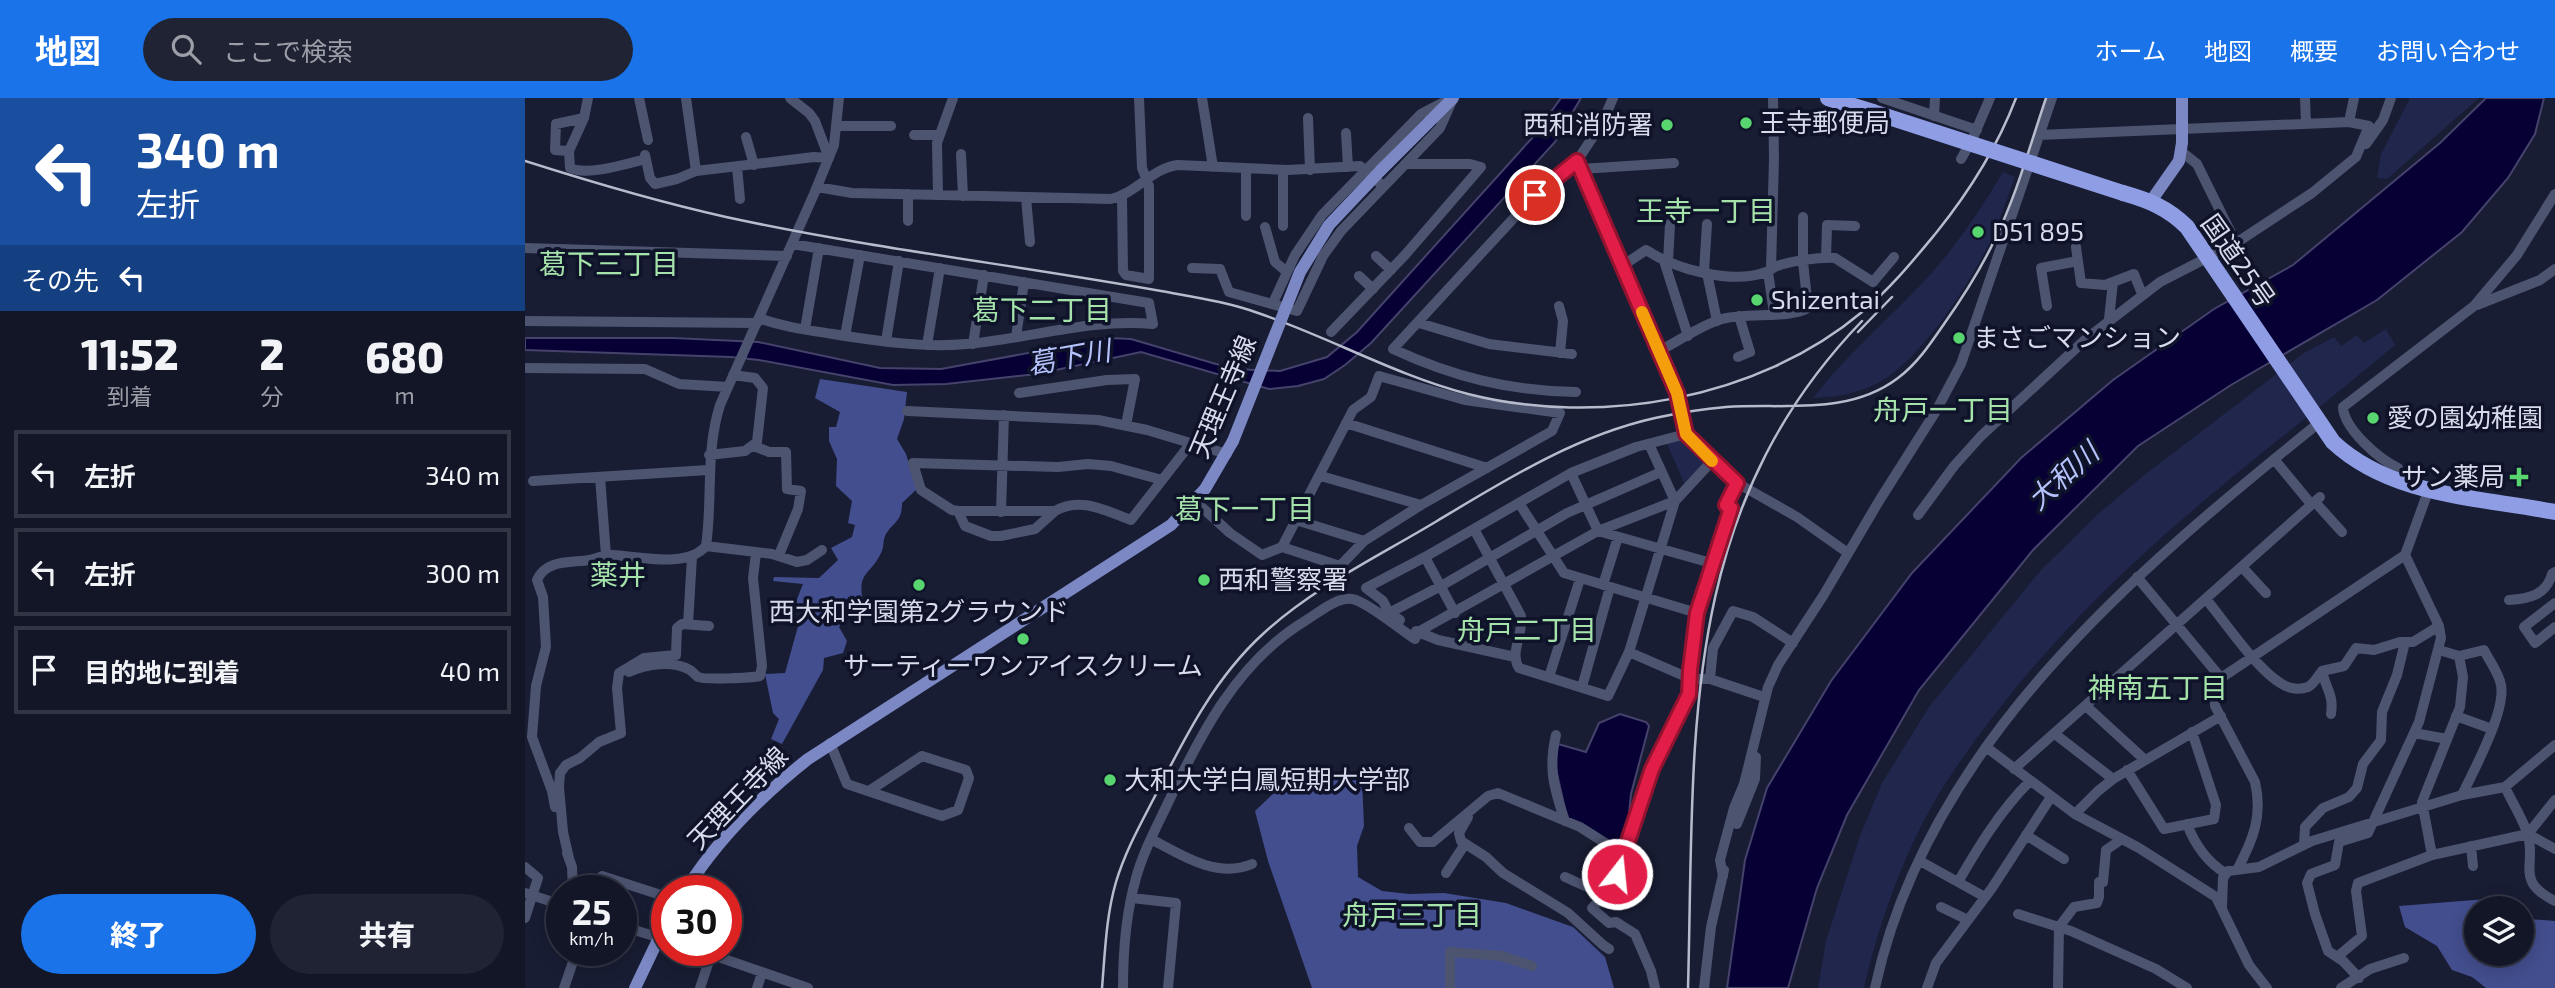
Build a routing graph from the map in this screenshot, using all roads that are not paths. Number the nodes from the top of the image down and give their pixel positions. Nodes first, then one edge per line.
1 (588, 98) edge
2 (596, 98) edge
3 (639, 98) edge
4 (686, 98) edge
5 (839, 98) edge
6 (953, 98) edge
7 (1139, 98) edge
8 (1202, 98) edge
9 (1453, 98) edge
10 (1613, 98) edge
11 (1773, 98) edge
12 (1828, 98) edge
13 (1935, 98) edge
14 (1990, 98) edge
15 (2052, 98) edge
16 (2182, 98) edge
17 (2305, 98) edge
18 (2354, 98) edge
19 (2391, 98) edge
20 (793, 99) edge
21 (1881, 102) edge
22 (1934, 116) junction
23 (584, 118) junction
24 (1308, 118) dead end
25 (2349, 122) junction
26 (2306, 124) junction
27 (836, 126) junction
28 (891, 126) dead end
29 (2182, 129) junction
30 (1977, 130) junction
31 (1346, 133) dead end
32 (914, 135) dead end
33 (939, 135) junction
34 (2039, 135) junction
35 (746, 137) dead end
36 (648, 140) dead end
37 (569, 151) junction
38 (2182, 152) junction
39 (961, 154) dead end
40 (2356, 157) junction
41 (829, 158) junction
42 (1961, 159) dead end
43 (1674, 163) dead end
44 (1406, 164) junction
45 (754, 165) junction
46 (1579, 165) junction
47 (737, 167) junction
48 (1213, 167) junction
49 (1348, 167) junction
50 (1246, 169) junction
51 (1283, 170) junction
52 (1310, 170) junction
53 (1365, 170) junction
54 (696, 171) junction
55 (1146, 180) junction
56 (1383, 186) junction
57 (817, 187) junction
58 (908, 194) junction
59 (2555, 194) edge
60 (938, 195) junction
61 (963, 196) junction
62 (1122, 197) junction
63 (1026, 198) junction
64 (740, 199) dead end
65 (2151, 201) junction
66 (1246, 216) dead end
67 (1803, 217) dead end
68 (908, 221) dead end
69 (1670, 224) dead end
70 (1707, 224) dead end
71 (1283, 226) dead end
72 (1855, 226) dead end
73 (1265, 228) dead end
74 (1030, 242) dead end
75 (2236, 243) junction
76 (792, 244) junction
77 (2076, 247) dead end
78 (525, 248) edge
79 (819, 248) junction
80 (860, 255) junction
81 (787, 256) junction
82 (1376, 256) dead end
83 (1894, 257) dead end
84 (1826, 258) junction
85 (899, 261) junction
86 (2078, 261) junction
87 (1666, 262) junction
88 (1803, 262) junction
89 (2211, 262) junction
90 (1622, 266) junction
91 (940, 268) junction
92 (1192, 268) dead end
93 (2555, 269) edge
94 (1391, 270) junction
95 (1770, 271) junction
96 (1287, 272) junction
97 (1705, 272) junction
98 (984, 275) junction
99 (1359, 276) dead end
100 (1024, 282) junction
101 (2113, 282) junction
102 (1373, 289) junction
103 (2142, 294) junction
104 (1273, 303) junction
105 (1559, 306) dead end
106 (2047, 306) dead end
107 (2474, 306) junction
108 (1774, 313) junction
109 (1739, 316) junction
110 (2109, 320) junction
111 (525, 321) edge
112 (758, 321) junction
113 (1717, 321) junction
114 (1419, 323) junction
115 (805, 329) junction
116 (1331, 332) dead end
117 (845, 335) junction
118 (1688, 336) junction
119 (1016, 337) junction
120 (886, 341) junction
121 (973, 344) junction
122 (927, 345) junction
123 (1659, 351) junction
124 (1738, 357) dead end
125 (525, 368) edge
126 (733, 375) junction
127 (728, 387) junction
128 (1576, 392) dead end
129 (1019, 393) dead end
130 (907, 411) dead end
131 (1004, 415) junction
132 (2320, 422) junction
133 (1346, 423) junction
134 (1126, 425) junction
135 (1686, 434) junction
136 (1191, 443) junction
137 (1649, 444) junction
138 (754, 446) junction
139 (1227, 454) junction
140 (709, 456) junction
141 (2274, 459) junction
142 (1712, 461) junction
143 (1002, 465) junction
144 (1487, 468) junction
145 (708, 470) junction
146 (1661, 472) junction
147 (1571, 473) junction
148 (1321, 475) junction
149 (600, 477) junction
150 (533, 481) dead end
151 (1162, 481) junction
152 (1737, 483) junction
153 (2403, 483) junction
154 (2429, 489) junction
155 (1195, 501) junction
156 (1675, 501) junction
157 (2315, 501) junction
158 (1519, 503) junction
159 (1585, 503) junction
160 (1421, 505) junction
161 (958, 511) junction
162 (1055, 511) junction
163 (1000, 512) junction
164 (2555, 512) edge
165 (1918, 515) dead end
166 (1296, 520) junction
167 (1474, 530) junction
168 (1536, 530) junction
169 (1598, 531) junction
170 (2342, 531) dead end
171 (1619, 537) junction
172 (1364, 541) junction
173 (706, 546) junction
174 (1282, 547) junction
175 (1661, 549) junction
176 (821, 550) dead end
177 (756, 553) junction
178 (1848, 553) junction
179 (606, 555) junction
180 (779, 555) junction
181 (2405, 555) junction
182 (692, 557) junction
183 (1426, 557) junction
184 (1552, 557) junction
185 (1489, 558) junction
186 (1711, 563) junction
187 (2242, 566) junction
188 (2555, 572) edge
189 (2137, 577) junction
190 (525, 578) edge
191 (1580, 579) junction
192 (537, 580) junction
193 (1441, 586) junction
194 (1503, 586) junction
195 (1607, 586) junction
196 (2266, 593) dead end
197 (1646, 598) junction
198 (2206, 599) junction
199 (2509, 600) dead end
200 (2555, 603) edge
201 (1389, 613) junction
202 (1455, 613) junction
203 (1697, 613) junction
204 (688, 624) junction
205 (2177, 625) junction
206 (709, 626) dead end
207 (2439, 626) junction
208 (2555, 627) edge
209 (1418, 632) junction
210 (2405, 642) junction
211 (1793, 643) junction
212 (2439, 650) junction
213 (1629, 652) junction
214 (2253, 656) junction
215 (2459, 656) junction
216 (1515, 657) junction
217 (2322, 671) junction
218 (1549, 677) junction
219 (2221, 678) junction
220 (1691, 679) junction
221 (1710, 679) junction
222 (617, 680) junction
223 (1582, 687) junction
224 (1764, 698) junction
225 (2086, 706) junction
226 (2331, 714) dead end
227 (2221, 716) junction
228 (2456, 716) junction
229 (2492, 729) junction
230 (2192, 732) junction
231 (2414, 733) junction
232 (2055, 734) junction
233 (1556, 735) dead end
234 (2447, 739) junction
235 (529, 743) edge
236 (830, 743) junction
237 (2555, 745) edge
238 (1986, 747) junction
239 (2145, 760) junction
240 (2014, 769) junction
241 (2127, 770) junction
242 (2113, 779) junction
243 (2030, 781) junction
244 (2505, 787) junction
245 (869, 791) junction
246 (2462, 795) junction
247 (2050, 797) junction
248 (2555, 800) edge
249 (1473, 808) junction
250 (2422, 808) junction
251 (2075, 814) junction
252 (1565, 821) junction
253 (2187, 824) junction
254 (2372, 824) junction
255 (1409, 828) dead end
256 (2528, 834) junction
257 (2026, 835) junction
258 (1151, 839) junction
259 (2122, 839) junction
260 (1465, 844) junction
261 (2304, 844) junction
262 (2471, 846) junction
263 (2555, 849) edge
264 (1624, 855) junction
265 (2432, 855) junction
266 (569, 858) junction
267 (2064, 859) dead end
268 (1920, 860) junction
269 (1252, 864) dead end
270 (2473, 866) dead end
271 (525, 867) edge
272 (2237, 870) junction
273 (1446, 873) dead end
274 (2225, 873) junction
275 (571, 875) edge
276 (697, 875) edge
277 (1565, 877) dead end
278 (1958, 882) junction
279 (529, 894) edge
280 (1605, 895) junction
281 (1985, 897) junction
282 (1132, 898) junction
283 (546, 900) edge
284 (2555, 901) edge
285 (1941, 907) dead end
286 (2223, 907) junction
287 (2018, 914) dead end
288 (525, 918) edge
289 (1968, 920) junction
290 (2059, 927) junction
291 (1609, 949) dead end
292 (2337, 957) junction
293 (651, 958) edge
294 (2404, 958) dead end
295 (572, 966) edge
296 (707, 966) edge
297 (742, 966) edge
298 (1532, 966) dead end
299 (762, 973) junction
300 (2359, 978) junction
301 (564, 988) edge
302 (635, 988) edge
303 (700, 988) edge
304 (757, 988) edge
305 (808, 988) edge
306 (1123, 988) edge
307 (1168, 988) edge
308 (1450, 988) edge
309 (1655, 988) edge
310 (1704, 988) edge
311 (1875, 988) edge
312 (1927, 988) edge
313 (2058, 988) edge
314 (2187, 988) edge
315 (2267, 988) edge
316 (2341, 988) edge

1 - 2 street
1 - 23 street
3 - 36 street
4 - 54 street
5 - 27 street
6 - 33 street
7 - 55 street
8 - 48 street
9 - 44 street
9 - 53 street
9 - 139 main road, 天理王寺線, bridge
10 - 46 street
11 - 95 street
12 - 21 highway, 国道25号
13 - 22 street
14 - 30 street
15 - 34 street
16 - 29 main road
17 - 26 street
18 - 25 street
19 - 40 street
20 - 41 street
21 - 22 street
21 - 65 highway, 国道25号, bridge
22 - 30 street
23 - 37 street
23 - 37 street
24 - 52 street
25 - 26 street
25 - 40 street
26 - 29 street
27 - 28 street
27 - 41 street
29 - 34 street
29 - 38 main road
30 - 42 street
31 - 49 street
32 - 33 street
33 - 60 street
34 - 178 street
35 - 45 street
37 - 54 street
38 - 65 main road
38 - 75 street
39 - 61 street
40 - 75 street
41 - 45 street
41 - 57 street
43 - 46 street
44 - 56 street
44 - 94 street
45 - 47 street
46 - 90 street
46 - 114 street
47 - 54 street
47 - 64 street
48 - 50 street
48 - 55 street
49 - 52 street
49 - 53 street
50 - 51 street
50 - 66 street
51 - 52 street
51 - 71 street
53 - 56 street
53 - 96 street
55 - 62 street
55 - 62 street
56 - 104 street
57 - 58 street
57 - 76 street
58 - 60 street
58 - 68 street
59 - 107 street
60 - 61 street
61 - 63 street
62 - 63 street
63 - 74 street
65 - 89 highway, 国道25号
67 - 88 street
69 - 87 street
70 - 97 street
72 - 84 street
73 - 96 street
75 - 89 street
76 - 79 street
76 - 81 street
77 - 86 street
78 - 81 street
79 - 80 street
79 - 115 street
80 - 85 street
80 - 117 street
81 - 112 street
82 - 94 street
83 - 84 street
84 - 88 street
85 - 91 street
85 - 120 street
86 - 101 street
86 - 106 street
87 - 90 street
87 - 97 street
87 - 118 street
88 - 95 street
88 - 108 street
89 - 103 street
89 - 132 highway, 国道25号
90 - 123 street
91 - 98 street
91 - 122 street
92 - 104 street
93 - 107 street
94 - 102 street
95 - 97 street
95 - 108 street
96 - 104 street
97 - 113 street
98 - 100 street
98 - 121 street
99 - 102 street
100 - 119 street
100 - 119 street
101 - 103 street
101 - 110 street
102 - 116 street
103 - 110 street
105 - 114 street
107 - 153 street
108 - 109 street
109 - 113 street
109 - 124 street
110 - 165 street
111 - 112 street
112 - 115 street
112 - 126 street
113 - 118 street
114 - 128 street
115 - 117 street
117 - 120 street
118 - 123 street
119 - 121 street
120 - 122 street
121 - 122 street
123 - 135 street
125 - 127 street
126 - 127 street
126 - 138 street
127 - 140 street
129 - 134 street
130 - 131 street
131 - 134 street
131 - 143 street
132 - 141 street
132 - 153 highway, 国道25号
133 - 144 street
133 - 144 street
133 - 148 street
134 - 136 street
135 - 137 street
135 - 142 street
136 - 139 street
136 - 151 street
137 - 146 street
137 - 147 street
138 - 140 street
138 - 180 street
139 - 155 main road, 天理王寺線
140 - 145 street
141 - 157 street
141 - 189 street
142 - 152 street
142 - 156 street
143 - 151 street
143 - 161 street
143 - 163 street
144 - 160 street
145 - 149 street
145 - 173 street
146 - 156 street
146 - 159 street
147 - 158 street
147 - 159 street
148 - 160 street
148 - 166 street
149 - 150 street
149 - 179 street
151 - 162 street
152 - 178 street
152 - 186 street
153 - 154 highway, 国道25号
154 - 164 highway, 国道25号
154 - 181 street
155 - 174 street
155 - 236 main road, 天理王寺線
156 - 169 street
156 - 175 street
157 - 170 street
157 - 187 street
158 - 167 street
158 - 168 street
159 - 168 street
159 - 169 street
160 - 172 street
161 - 162 street
161 - 163 street
162 - 163 street
166 - 172 street
166 - 174 street
167 - 183 street
167 - 185 street
168 - 184 street
168 - 185 street
169 - 171 street
169 - 184 street
171 - 175 street
171 - 195 street
172 - 174 street
173 - 177 street
173 - 182 street
175 - 186 street
175 - 197 street
176 - 180 street
177 - 180 street
177 - 222 street
178 - 211 street
179 - 182 street
179 - 192 street
181 - 207 street
181 - 214 street
182 - 204 street
183 - 193 street
183 - 201 street
184 - 191 street
184 - 194 street
185 - 193 street
185 - 194 street
186 - 203 street
187 - 196 street
187 - 198 street
188 - 199 street
189 - 205 street
189 - 238 street
190 - 192 street
191 - 195 street
191 - 218 street
192 - 235 street
193 - 201 street
193 - 202 street
194 - 202 street
194 - 216 street
195 - 197 street
195 - 223 street
197 - 203 street
197 - 213 street
198 - 205 street
198 - 214 street
200 - 208 street
201 - 209 street
202 - 209 street
203 - 220 street
204 - 206 street
204 - 222 street
205 - 219 street
205 - 225 street
207 - 210 street
207 - 212 street
209 - 216 street
209 - 258 street
210 - 217 street
210 - 261 street
211 - 221 street
211 - 224 street
212 - 215 street
212 - 231 street
213 - 220 street
213 - 223 street
214 - 217 street
214 - 219 street
215 - 228 street
215 - 229 street
216 - 218 street
217 - 226 street
218 - 223 street
219 - 227 street
220 - 221 street
220 - 264 street
221 - 224 street
222 - 266 street
224 - 310 street
225 - 232 street
225 - 239 street
227 - 230 street
227 - 272 street
228 - 229 street
228 - 234 street
229 - 246 street
230 - 239 street
230 - 253 street
231 - 234 street
231 - 254 street
232 - 240 street
232 - 242 street
233 - 252 street
234 - 250 street
235 - 266 street
236 - 245 street
236 - 276 main road, 天理王寺線
237 - 244 street
238 - 240 street
238 - 268 street
239 - 241 street
240 - 243 street
241 - 242 street
241 - 253 street
242 - 251 street
243 - 247 street
243 - 278 street
244 - 246 street
244 - 256 street
245 - 245 street
246 - 250 street
247 - 251 street
247 - 257 street
248 - 256 street
249 - 252 street
249 - 255 street
249 - 260 street
250 - 254 street
250 - 265 street
251 - 259 street
252 - 264 street
253 - 274 street
254 - 261 street
254 - 292 street
256 - 262 street
256 - 263 street
256 - 284 street
257 - 267 street
257 - 281 street
258 - 269 street
258 - 282 street
259 - 286 street
259 - 290 street
260 - 273 street
260 - 291 street
261 - 272 street
262 - 265 street
262 - 270 street
264 - 280 street
265 - 292 street
266 - 275 street
268 - 278 street
268 - 311 street
271 - 279 street
272 - 274 street
274 - 286 street
277 - 280 street
278 - 281 street
279 - 283 street
279 - 288 street
280 - 309 street
281 - 289 street
282 - 306 street
282 - 307 street
285 - 289 street
286 - 315 street
287 - 290 street
289 - 312 street
290 - 313 street
290 - 314 street
292 - 300 street
293 - 302 main road
294 - 300 street
295 - 301 street
296 - 303 street
297 - 299 street
298 - 308 street
299 - 304 street
299 - 305 street
300 - 316 street

